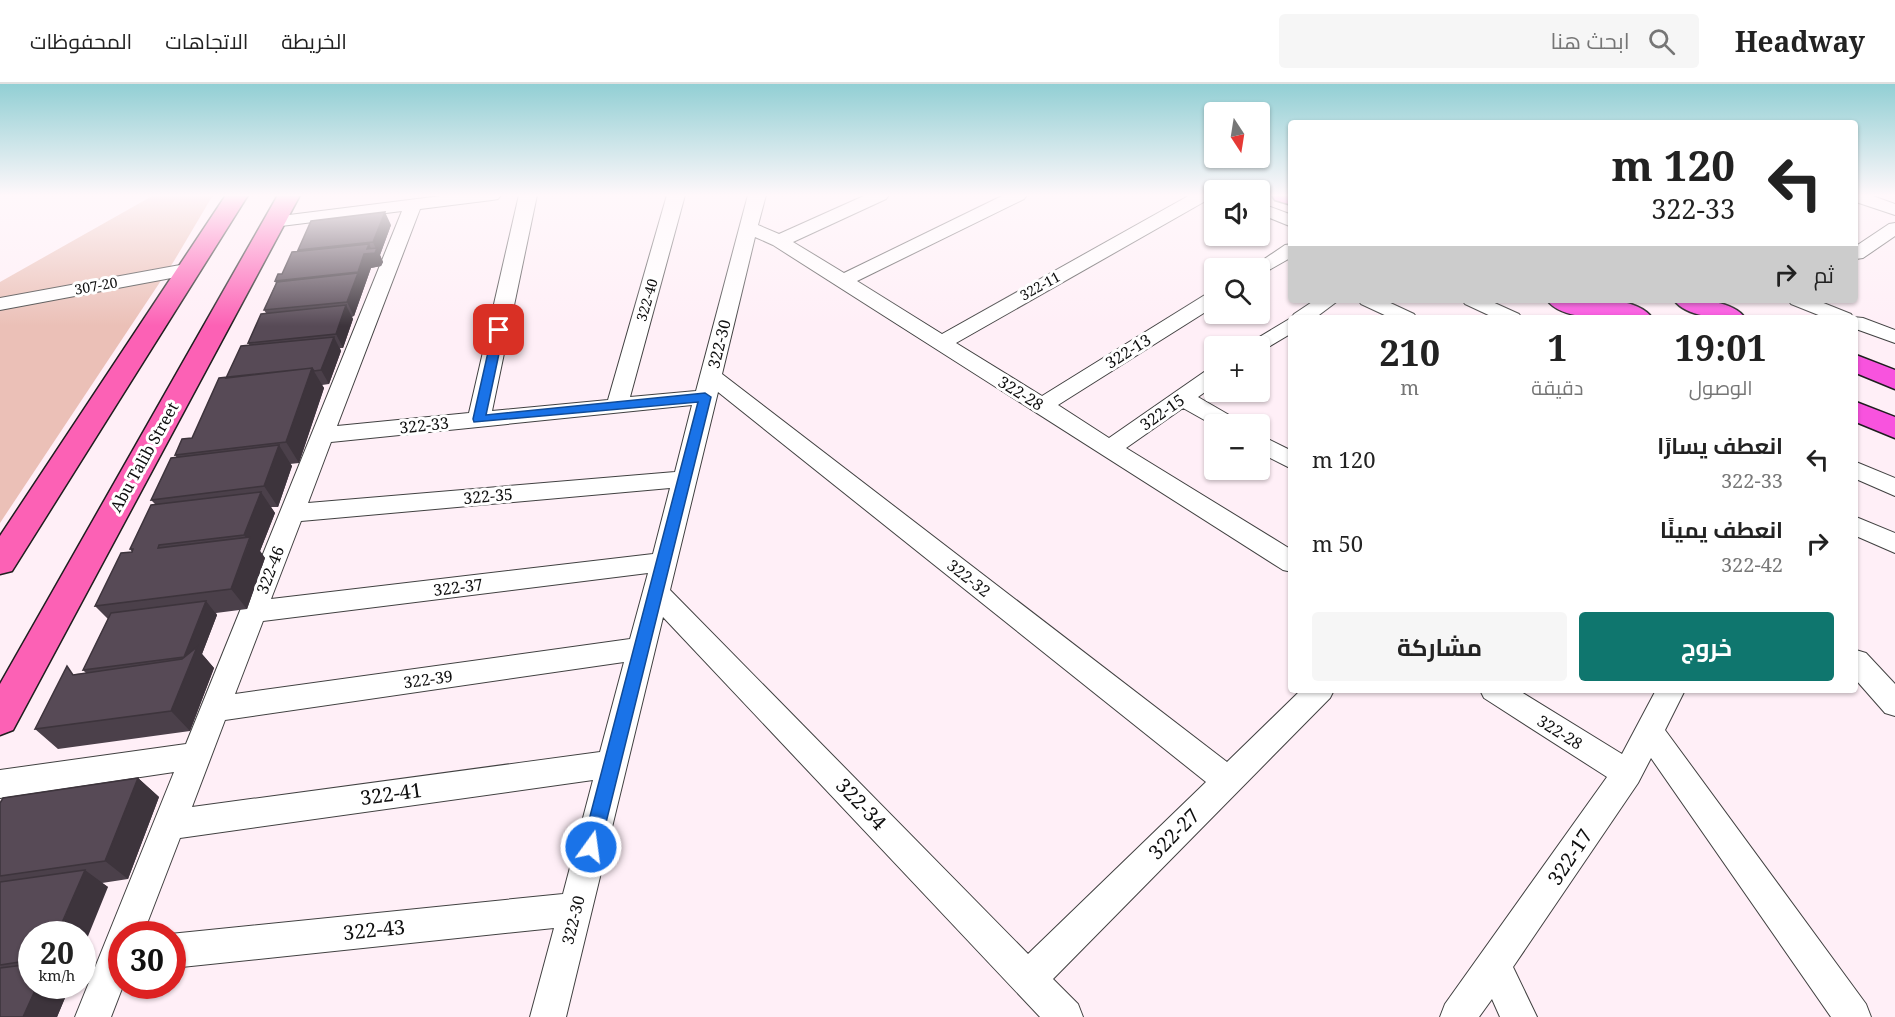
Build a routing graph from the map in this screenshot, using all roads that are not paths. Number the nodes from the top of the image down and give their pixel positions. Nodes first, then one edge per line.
1 (210, 239) edge
2 (264, 239) edge
3 (400, 239) edge
4 (518, 239) edge
5 (664, 239) edge
6 (746, 239) edge
7 (774, 239) edge
8 (784, 239) edge
9 (929, 239) edge
10 (1126, 239) edge
11 (1879, 239) edge
12 (779, 241) junction
13 (1288, 252) edge
14 (1858, 253) edge
15 (1270, 263) edge
16 (191, 269) junction
17 (843, 281) junction
18 (1324, 303) edge
19 (1374, 303) edge
20 (1479, 303) edge
21 (1568, 303) edge
22 (1605, 303) edge
23 (1694, 303) edge
24 (1722, 303) edge
25 (1806, 303) edge
26 (0, 304) edge
27 (1204, 304) edge
28 (1306, 315) edge
29 (1400, 315) edge
30 (1505, 315) edge
31 (1599, 315) edge
32 (1632, 315) edge
33 (1724, 315) edge
34 (1748, 315) edge
35 (1836, 315) edge
36 (1858, 323) edge
37 (1288, 326) edge
38 (1895, 337) edge
39 (1270, 338) edge
40 (940, 343) junction
41 (1270, 344) edge
42 (1288, 349) edge
43 (1858, 366) edge
44 (1895, 382) edge
45 (1204, 383) edge
46 (708, 386) junction
47 (1182, 398) junction
48 (618, 406) junction
49 (1041, 406) junction
50 (1858, 413) edge
51 (1210, 414) edge
52 (479, 419) junction
53 (1892, 427) edge
54 (323, 435) junction
55 (1109, 449) junction
56 (1270, 449) edge
57 (1288, 459) edge
58 (1858, 471) edge
59 (684, 478) junction
60 (1895, 488) edge
61 (292, 513) junction
62 (1858, 527) edge
63 (1895, 544) edge
64 (1288, 561) edge
65 (0, 562) edge
66 (659, 577) junction
67 (253, 612) junction
68 (641, 649) junction
69 (1858, 663) edge
70 (1317, 693) edge
71 (1499, 693) edge
72 (1669, 693) edge
73 (1891, 695) edge
74 (215, 709) junction
75 (0, 719) edge
76 (1648, 730) junction
77 (196, 756) junction
78 (612, 764) junction
79 (1627, 773) junction
80 (1228, 781) junction
81 (0, 784) edge
82 (169, 825) junction
83 (575, 909) junction
84 (132, 921) edge
85 (186, 950) edge
86 (1495, 967) junction
87 (1029, 978) junction
88 (108, 980) edge
89 (93, 1017) edge
90 (548, 1017) edge
91 (1065, 1017) edge
92 (1458, 1017) edge
93 (1519, 1017) edge
94 (1853, 1017) edge

1 - 16 main road
2 - 75 main road, Abu Talib Street
3 - 54 street, 322-46
4 - 52 street
5 - 48 street, 322-40
6 - 46 street, 322-30
7 - 12 street, 322-28
8 - 12 street
9 - 17 street
10 - 40 street, 322-11
11 - 14 street
12 - 17 street, 322-28
13 - 15 street
16 - 26 street, 307-20
16 - 65 main road
17 - 40 street, 322-28
18 - 28 street
19 - 29 street
20 - 30 street
21 - 31 highway
22 - 32 highway
23 - 33 highway
24 - 34 highway
25 - 35 street
27 - 49 street, 322-13
36 - 38 street
37 - 39 street
40 - 49 street, 322-28
41 - 42 street
43 - 44 highway
45 - 47 street, 322-15
46 - 48 street, 322-33
46 - 59 street, 322-30
46 - 80 street, 322-32
47 - 51 street
47 - 55 street, 322-15
48 - 52 street, 322-33
49 - 55 street, 322-28
50 - 53 highway
52 - 54 street, 322-33
54 - 61 street, 322-46
55 - 64 street, 322-28
56 - 57 street
58 - 60 street
59 - 61 street, 322-35
59 - 66 street, 322-30
61 - 67 street, 322-46
62 - 63 street
66 - 67 street, 322-37
66 - 68 street, 322-30
66 - 87 street, 322-34
67 - 74 street, 322-46
68 - 74 street, 322-39
68 - 78 street, 322-30
69 - 73 street
70 - 80 street, 322-27
71 - 79 street, 322-28
72 - 76 street, 322-17
74 - 77 street, 322-46
76 - 79 street, 322-17
76 - 94 street
77 - 81 street
77 - 82 street, 322-46
78 - 82 street, 322-41
78 - 83 street, 322-30
79 - 86 street, 322-17
80 - 87 street, 322-27
82 - 84 street, 322-46
83 - 85 street, 322-43
83 - 90 street, 322-30
86 - 92 street, 322-17
86 - 93 street
87 - 91 street, 322-34
88 - 89 street, 322-46

